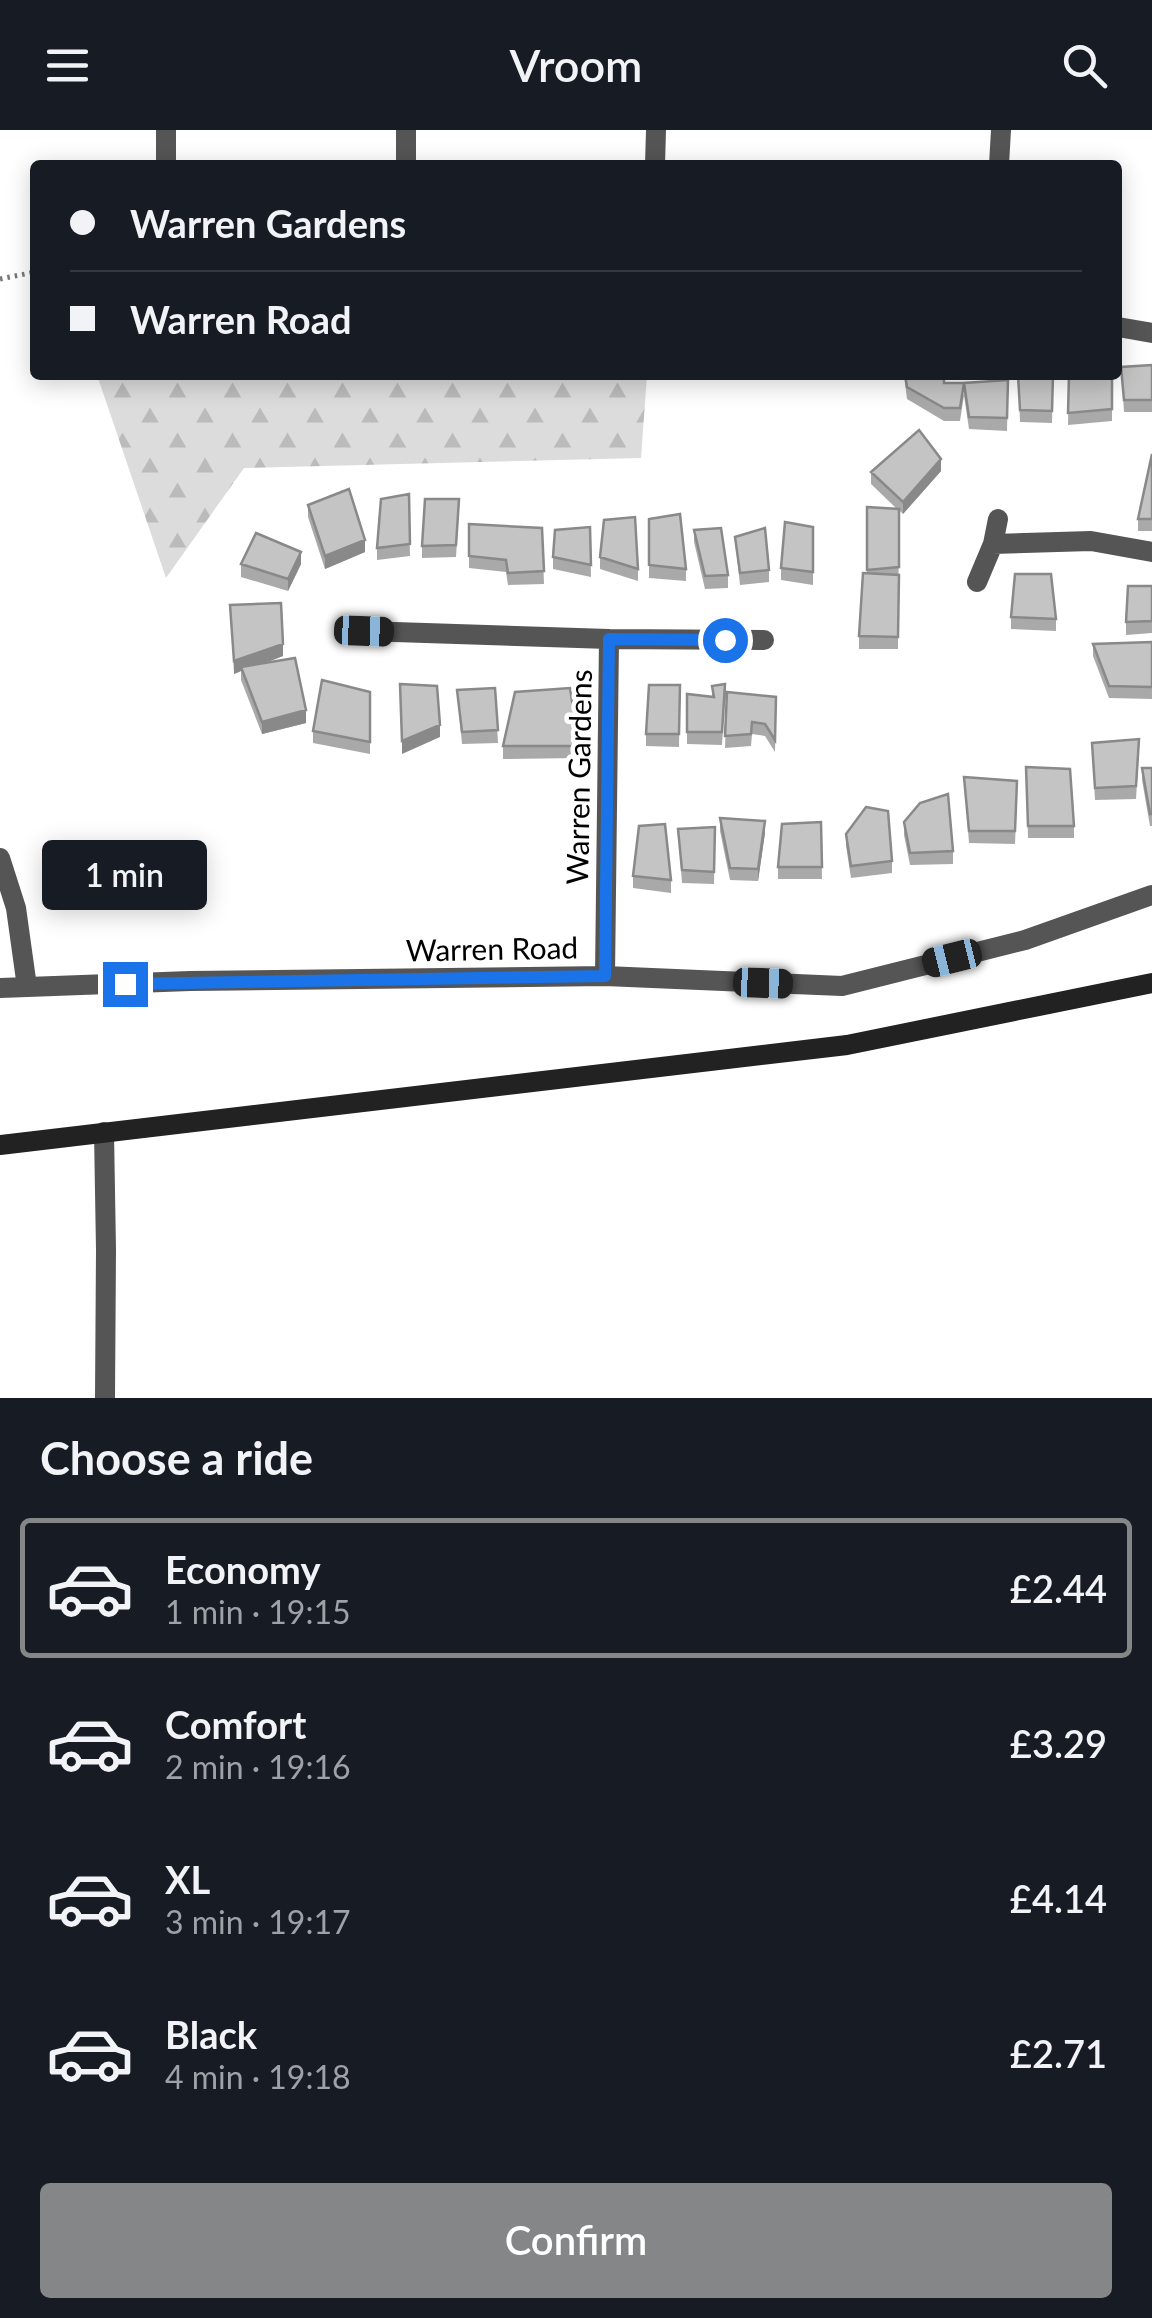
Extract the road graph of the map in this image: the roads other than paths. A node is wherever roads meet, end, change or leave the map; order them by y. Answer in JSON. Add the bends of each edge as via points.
{"nodes":[{"id":1,"x":166,"y":130,"type":"edge"},
{"id":2,"x":406,"y":130,"type":"edge"},
{"id":3,"x":656,"y":130,"type":"edge"},
{"id":4,"x":1001,"y":130,"type":"edge"},
{"id":5,"x":166,"y":160,"type":"dead end"},
{"id":6,"x":406,"y":160,"type":"edge"},
{"id":7,"x":654,"y":160,"type":"edge"},
{"id":8,"x":999,"y":160,"type":"edge"},
{"id":9,"x":1122,"y":328,"type":"edge"},
{"id":10,"x":1152,"y":333,"type":"edge"},
{"id":11,"x":998,"y":519,"type":"dead end"},
{"id":12,"x":993,"y":544,"type":"junction"},
{"id":13,"x":1152,"y":552,"type":"edge"},
{"id":14,"x":977,"y":582,"type":"dead end"},
{"id":15,"x":364,"y":631,"type":"dead end"},
{"id":16,"x":609,"y":639,"type":"junction"},
{"id":17,"x":764,"y":640,"type":"dead end"},
{"id":18,"x":0,"y":858,"type":"edge"},
{"id":19,"x":1152,"y":894,"type":"edge"},
{"id":20,"x":605,"y":976,"type":"junction"},
{"id":21,"x":1152,"y":983,"type":"edge"},
{"id":22,"x":27,"y":987,"type":"junction"},
{"id":23,"x":0,"y":988,"type":"edge"},
{"id":24,"x":104,"y":1132,"type":"junction"},
{"id":25,"x":0,"y":1145,"type":"edge"},
{"id":26,"x":105,"y":1398,"type":"edge"}],
"edges":[{"from":1,"to":5,"type":"street"},
{"from":2,"to":6,"type":"street"},
{"from":3,"to":7,"type":"street"},
{"from":4,"to":8,"type":"street"},
{"from":9,"to":10,"type":"street"},
{"from":11,"to":12,"type":"street"},
{"from":12,"to":13,"type":"street","via":[[1091,541]]},
{"from":12,"to":14,"type":"street"},
{"from":15,"to":16,"type":"street","name":"Warren Gardens"},
{"from":16,"to":17,"type":"street","name":"Warren Gardens"},
{"from":16,"to":20,"type":"street","name":"Warren Gardens"},
{"from":18,"to":22,"type":"street","via":[[16,908]]},
{"from":19,"to":20,"type":"street","name":"Warren Road","via":[[1026,940],[842,986]]},
{"from":20,"to":22,"type":"street","name":"Warren Road"},
{"from":21,"to":24,"type":"street","via":[[846,1046]]},
{"from":22,"to":23,"type":"street","name":"Warren Road"},
{"from":24,"to":25,"type":"street"},
{"from":24,"to":26,"type":"street"}]}
